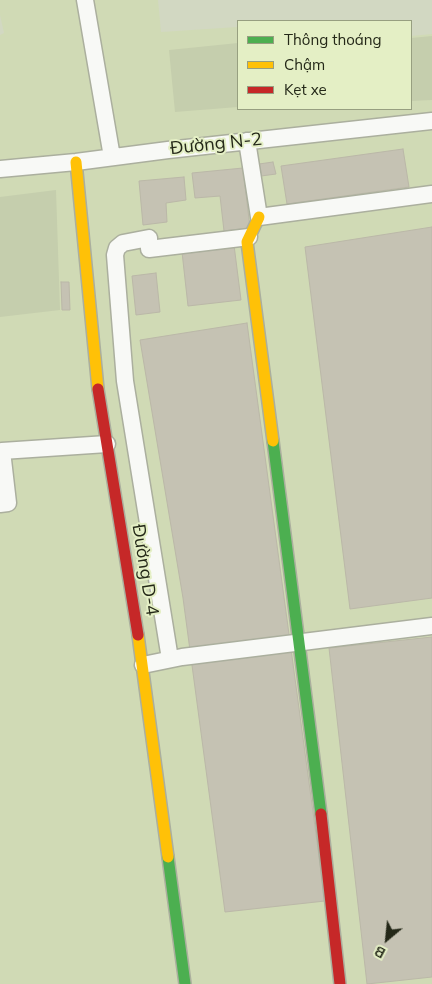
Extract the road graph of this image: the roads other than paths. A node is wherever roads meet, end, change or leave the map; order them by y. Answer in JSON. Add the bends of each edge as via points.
{"nodes":[{"id":1,"x":85,"y":0,"type":"edge"},
{"id":2,"x":432,"y":121,"type":"edge"},
{"id":3,"x":247,"y":141,"type":"junction"},
{"id":4,"x":112,"y":157,"type":"junction"},
{"id":5,"x":76,"y":162,"type":"junction"},
{"id":6,"x":0,"y":169,"type":"edge"},
{"id":7,"x":432,"y":194,"type":"edge"},
{"id":8,"x":259,"y":217,"type":"junction"},
{"id":9,"x":250,"y":236,"type":"junction"},
{"id":10,"x":107,"y":444,"type":"junction"},
{"id":11,"x":0,"y":504,"type":"edge"},
{"id":12,"x":432,"y":626,"type":"edge"},
{"id":13,"x":298,"y":642,"type":"junction"},
{"id":14,"x":170,"y":659,"type":"junction"},
{"id":15,"x":143,"y":665,"type":"junction"},
{"id":16,"x":185,"y":984,"type":"edge"},
{"id":17,"x":340,"y":984,"type":"edge"}],
"edges":[{"from":1,"to":4,"type":"street"},
{"from":2,"to":3,"type":"street","name":"Đường N-2"},
{"from":3,"to":4,"type":"street","name":"Đường N-2"},
{"from":3,"to":8,"type":"street"},
{"from":4,"to":5,"type":"street","name":"Đường N-2"},
{"from":5,"to":6,"type":"street","name":"Đường N-2"},
{"from":5,"to":10,"type":"street","name":"Đường D-4","via":[[97,384]]},
{"from":7,"to":8,"type":"street"},
{"from":8,"to":9,"type":"street"},
{"from":9,"to":13,"type":"street","via":[[247,242],[255,313]]},
{"from":9,"to":14,"type":"street","via":[[149,249],[148,238],[123,243],[115,255],[125,381]]},
{"from":10,"to":11,"type":"street","via":[[2,451],[8,504]]},
{"from":10,"to":15,"type":"street","name":"Đường D-4"},
{"from":12,"to":13,"type":"street"},
{"from":13,"to":14,"type":"street"},
{"from":13,"to":17,"type":"street"},
{"from":14,"to":15,"type":"street"},
{"from":15,"to":16,"type":"street","name":"Đường D-4"}]}
